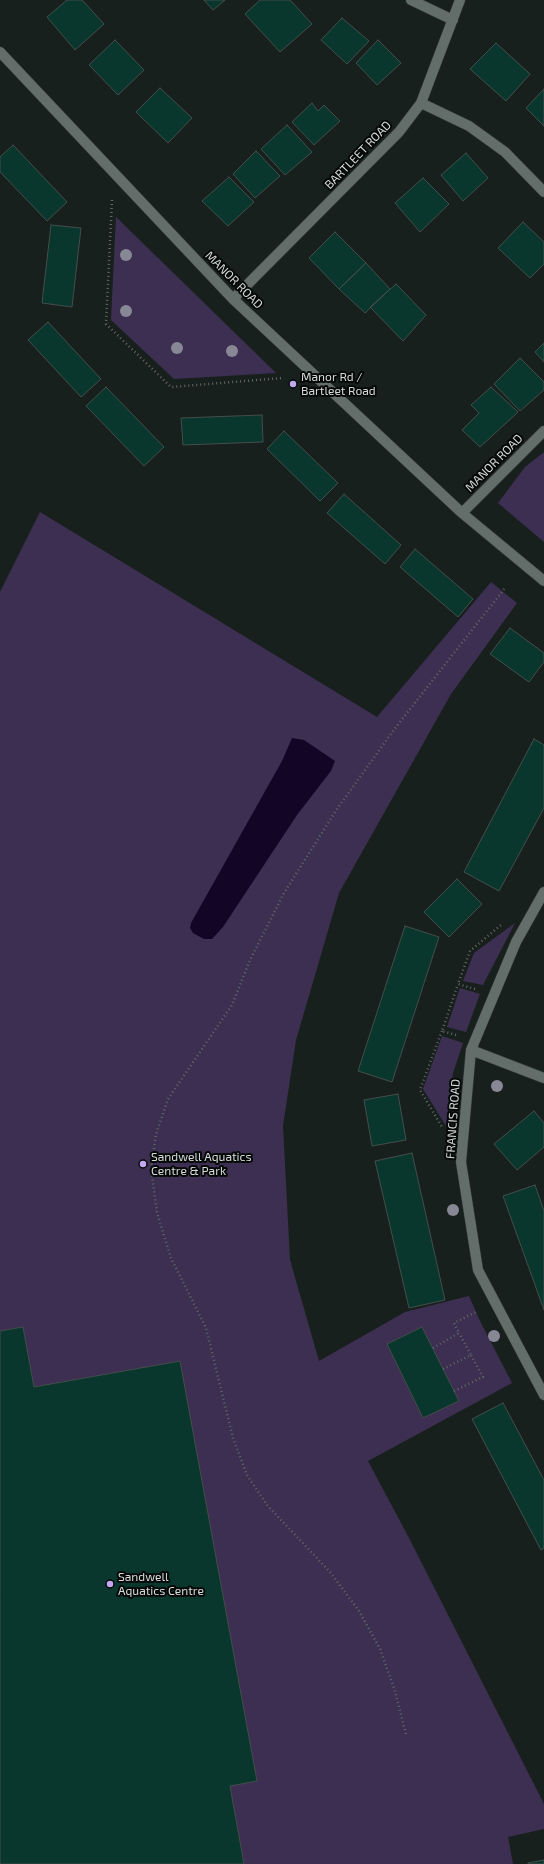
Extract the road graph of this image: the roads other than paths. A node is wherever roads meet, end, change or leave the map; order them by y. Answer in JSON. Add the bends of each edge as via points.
{"nodes":[{"id":1,"x":411,"y":0,"type":"edge"},
{"id":2,"x":460,"y":0,"type":"edge"},
{"id":3,"x":453,"y":20,"type":"junction"},
{"id":4,"x":0,"y":52,"type":"edge"},
{"id":5,"x":421,"y":103,"type":"junction"},
{"id":6,"x":544,"y":192,"type":"edge"},
{"id":7,"x":233,"y":299,"type":"junction"},
{"id":8,"x":544,"y":431,"type":"edge"},
{"id":9,"x":462,"y":513,"type":"junction"},
{"id":10,"x":544,"y":581,"type":"edge"},
{"id":11,"x":544,"y":892,"type":"edge"},
{"id":12,"x":471,"y":1050,"type":"junction"},
{"id":13,"x":544,"y":1078,"type":"edge"},
{"id":14,"x":544,"y":1395,"type":"edge"}],
"edges":[{"from":1,"to":3,"type":"street"},
{"from":2,"to":3,"type":"street","name":"BARTLEET ROAD"},
{"from":3,"to":5,"type":"street","name":"BARTLEET ROAD"},
{"from":4,"to":7,"type":"street","name":"MANOR ROAD"},
{"from":5,"to":6,"type":"street","via":[[469,126],[505,152]]},
{"from":5,"to":7,"type":"street","name":"BARTLEET ROAD","via":[[399,132]]},
{"from":7,"to":9,"type":"street","name":"MANOR ROAD"},
{"from":8,"to":9,"type":"street","name":"MANOR ROAD"},
{"from":9,"to":10,"type":"street","name":"MANOR ROAD"},
{"from":11,"to":12,"type":"street","name":"FRANCIS ROAD","via":[[516,942]]},
{"from":12,"to":13,"type":"street"},
{"from":12,"to":14,"type":"street","name":"FRANCIS ROAD","via":[[461,1162],[478,1270]]}]}
